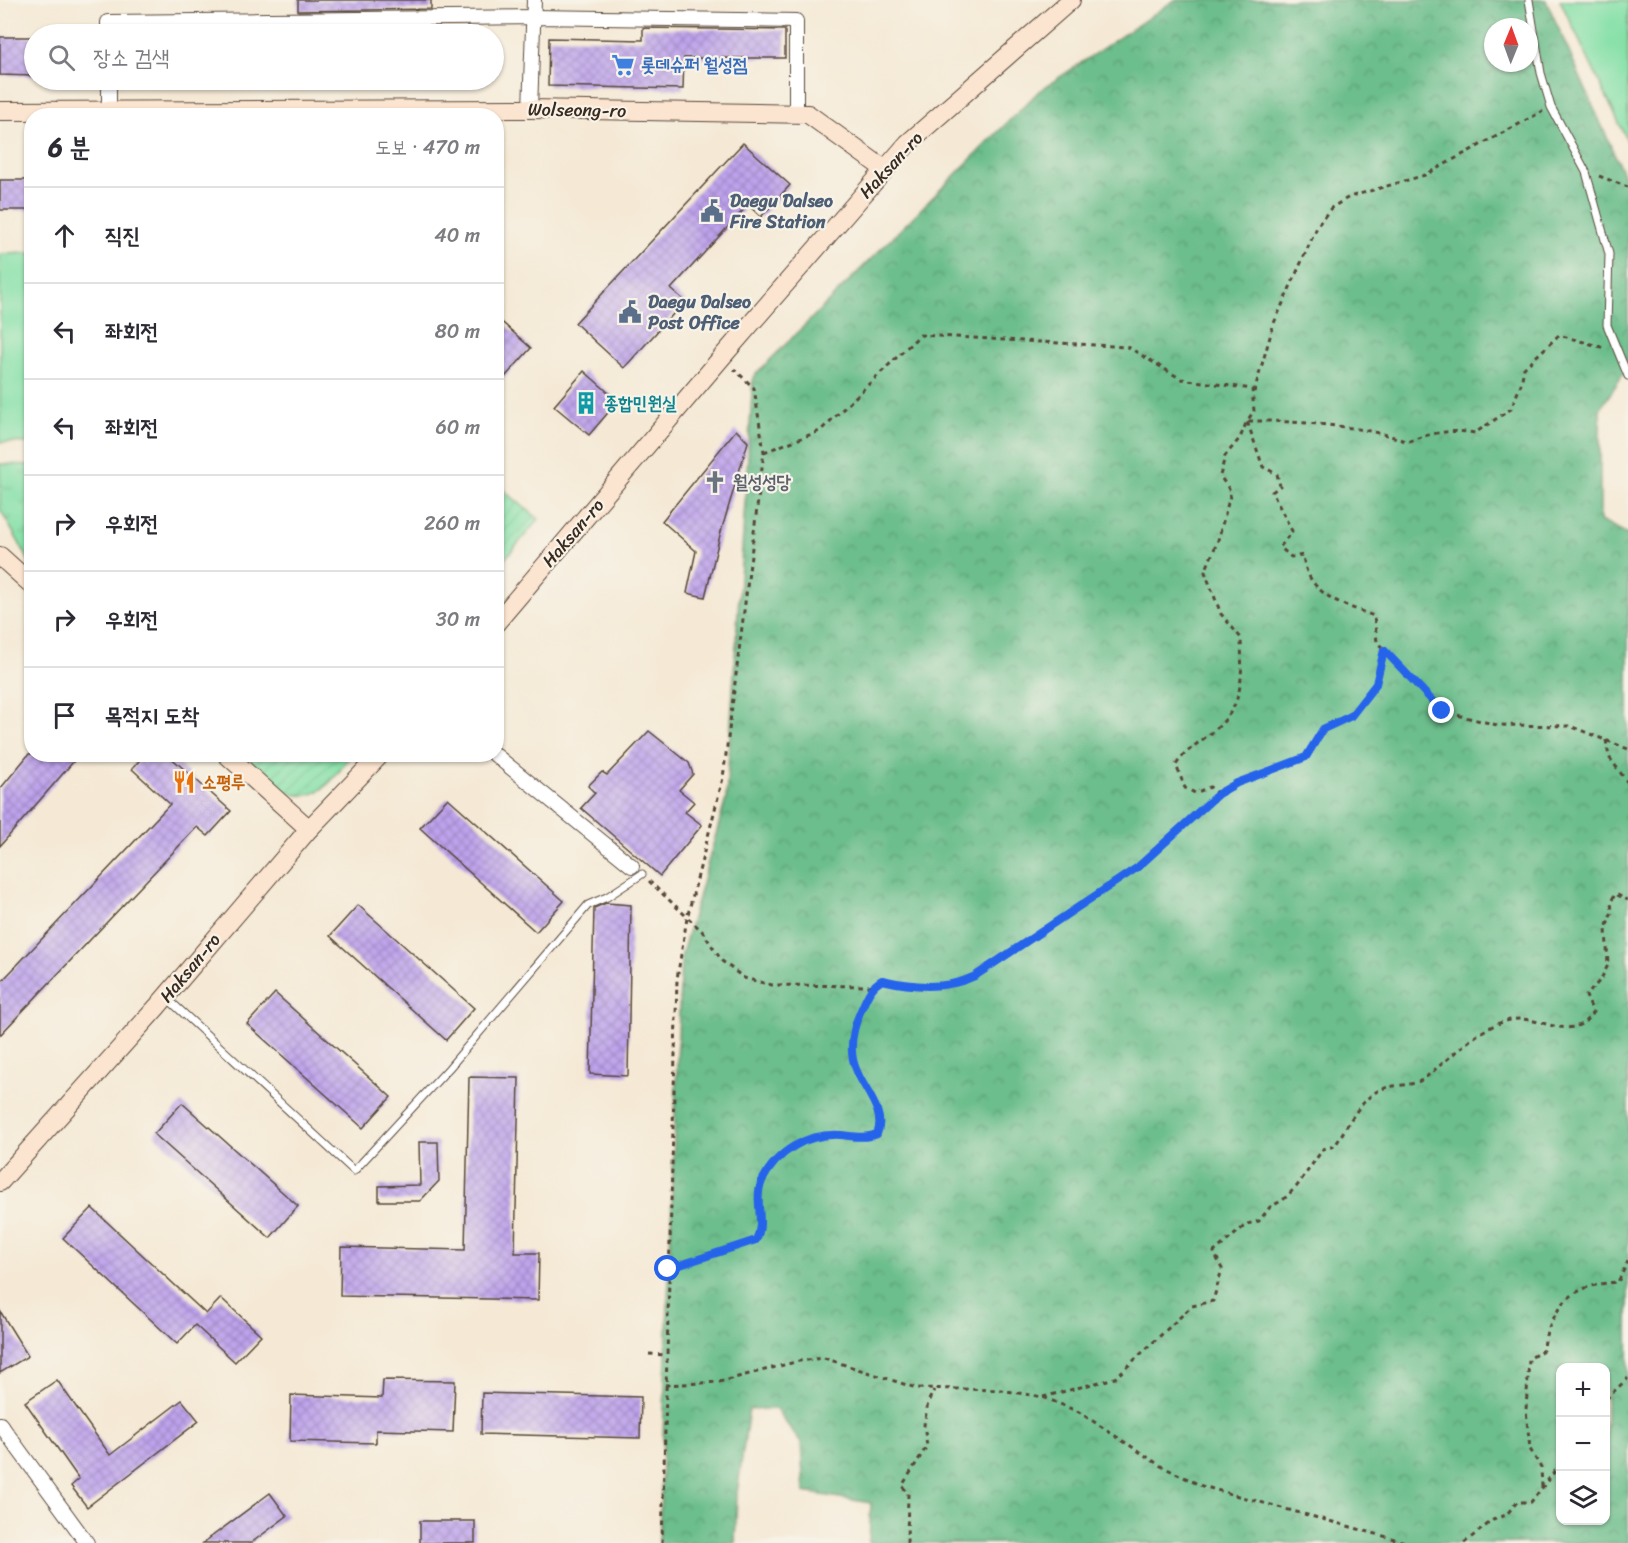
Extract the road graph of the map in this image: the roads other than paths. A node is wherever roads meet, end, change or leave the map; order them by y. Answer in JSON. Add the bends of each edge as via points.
{"nodes":[{"id":1,"x":534,"y":0,"type":"edge"},
{"id":2,"x":1071,"y":0,"type":"edge"},
{"id":3,"x":1529,"y":0,"type":"edge"},
{"id":4,"x":534,"y":17,"type":"junction"},
{"id":5,"x":108,"y":24,"type":"edge"},
{"id":6,"x":109,"y":90,"type":"edge"},
{"id":7,"x":109,"y":108,"type":"edge"},
{"id":8,"x":504,"y":109,"type":"edge"},
{"id":9,"x":530,"y":109,"type":"junction"},
{"id":10,"x":0,"y":111,"type":"edge"},
{"id":11,"x":24,"y":111,"type":"edge"},
{"id":12,"x":796,"y":113,"type":"junction"},
{"id":13,"x":884,"y":169,"type":"junction"},
{"id":14,"x":1628,"y":376,"type":"edge"},
{"id":15,"x":0,"y":556,"type":"edge"},
{"id":16,"x":24,"y":578,"type":"edge"},
{"id":17,"x":504,"y":613,"type":"edge"},
{"id":18,"x":235,"y":762,"type":"edge"},
{"id":19,"x":373,"y":762,"type":"edge"},
{"id":20,"x":504,"y":762,"type":"edge"},
{"id":21,"x":309,"y":829,"type":"junction"},
{"id":22,"x":637,"y":870,"type":"joint"},
{"id":23,"x":165,"y":996,"type":"junction"},
{"id":24,"x":0,"y":1182,"type":"edge"},
{"id":25,"x":0,"y":1424,"type":"edge"},
{"id":26,"x":87,"y":1543,"type":"edge"}],
"edges":[{"from":1,"to":4,"type":"street"},
{"from":2,"to":13,"type":"main road","name":"Haksan-ro","via":[[908,143]]},
{"from":3,"to":14,"type":"lane","via":[[1551,107],[1586,172],[1608,254],[1607,325]]},
{"from":4,"to":5,"type":"street"},
{"from":4,"to":9,"type":"street"},
{"from":4,"to":12,"type":"street","via":[[796,21]]},
{"from":6,"to":7,"type":"street"},
{"from":8,"to":9,"type":"main road","name":"Wolseong-ro"},
{"from":9,"to":12,"type":"main road","name":"Wolseong-ro"},
{"from":10,"to":11,"type":"main road","name":"Wolseong-ro"},
{"from":12,"to":13,"type":"main road","name":"Wolseong-ro","via":[[807,114]]},
{"from":13,"to":17,"type":"main road","name":"Haksan-ro"},
{"from":15,"to":16,"type":"main road"},
{"from":18,"to":21,"type":"main road"},
{"from":19,"to":21,"type":"main road","name":"Haksan-ro"},
{"from":20,"to":22,"type":"street"},
{"from":21,"to":23,"type":"main road","name":"Haksan-ro"},
{"from":22,"to":23,"type":"lane","via":[[607,897],[588,905],[456,1060],[354,1171]]},
{"from":23,"to":24,"type":"main road","name":"Haksan-ro"},
{"from":25,"to":26,"type":"street"}]}
